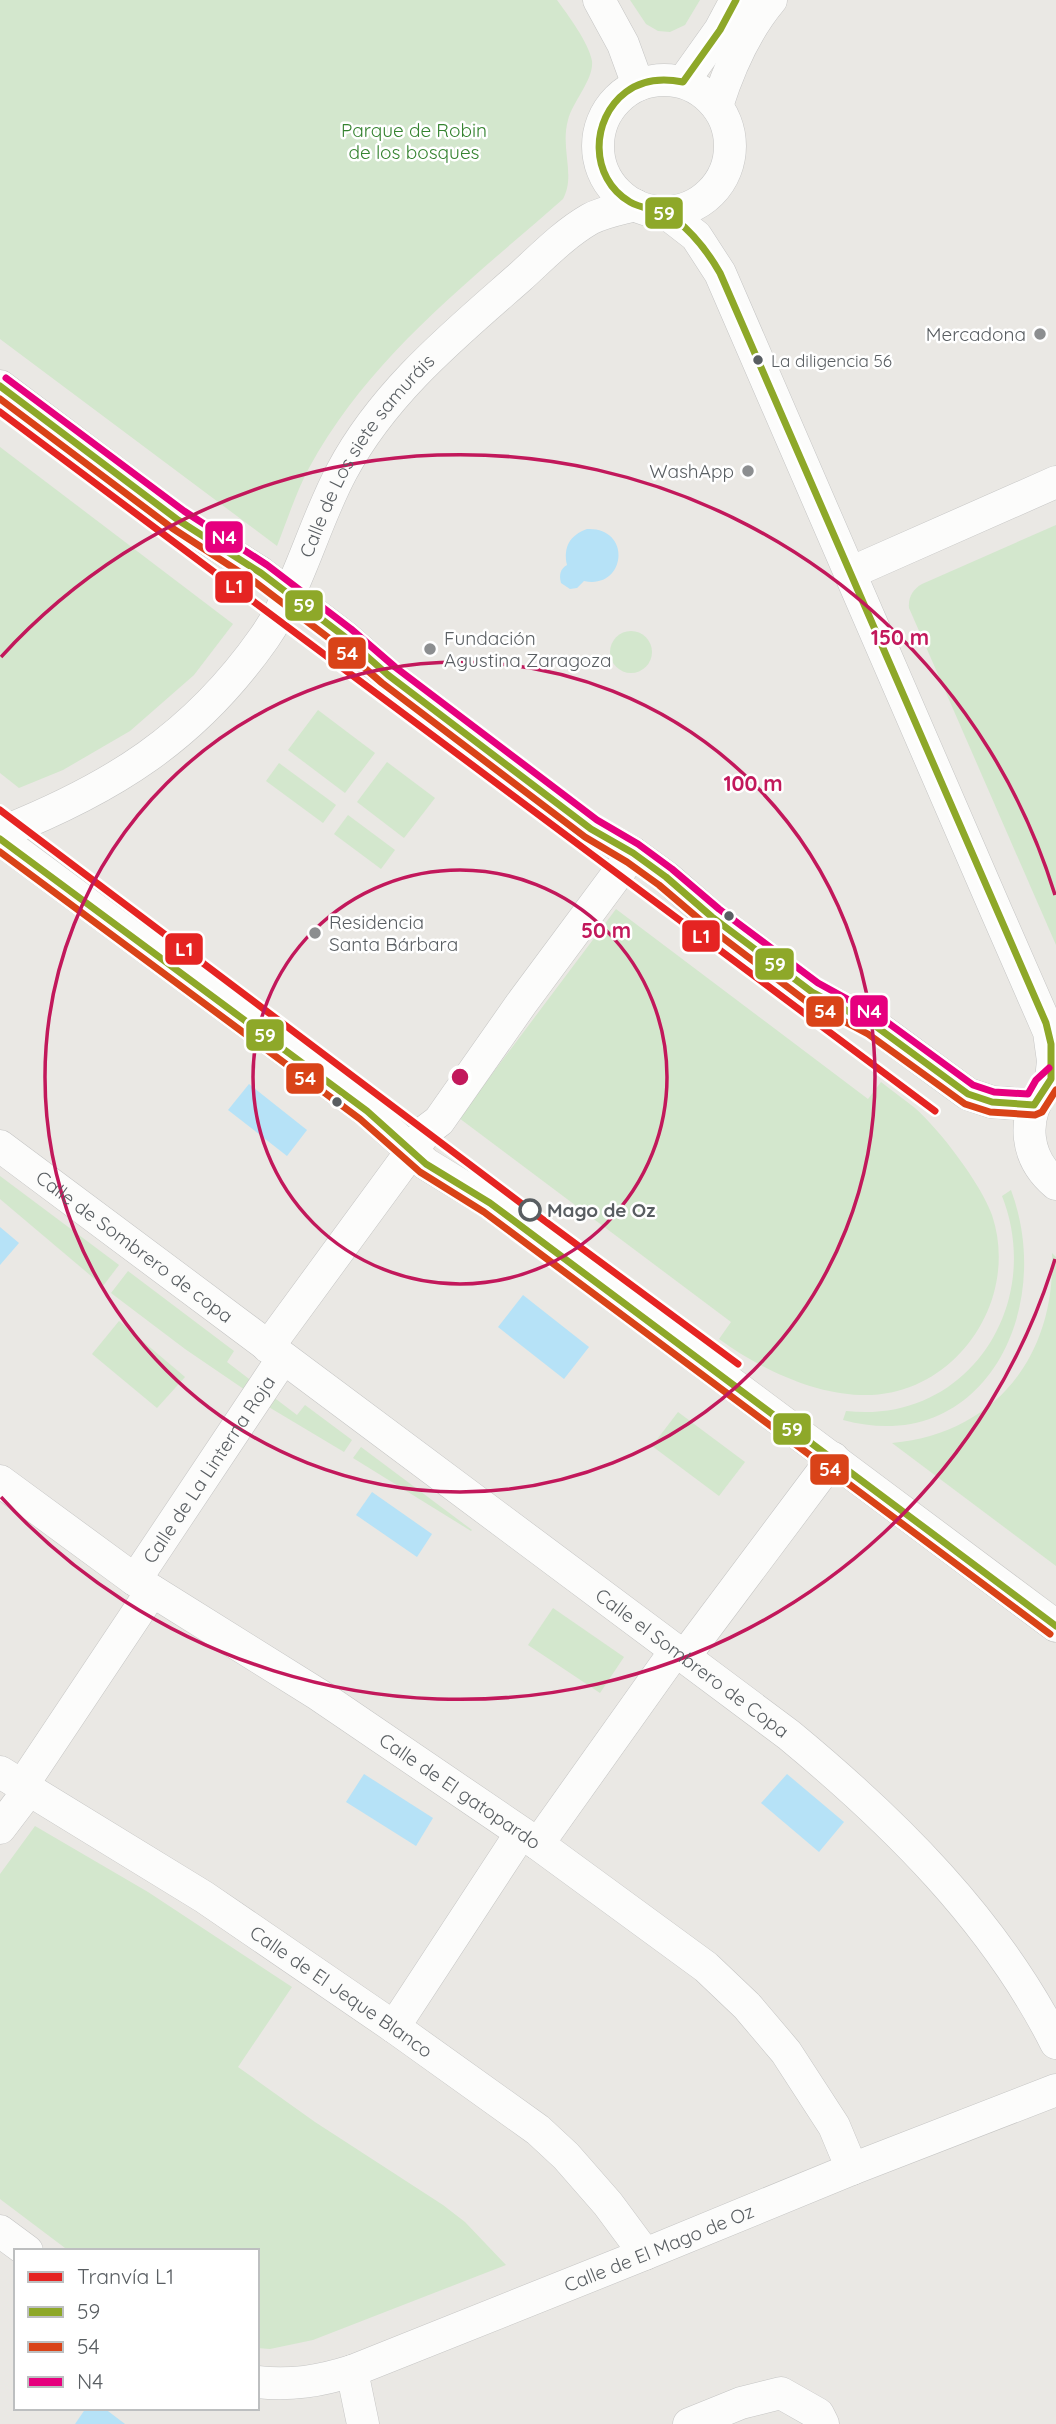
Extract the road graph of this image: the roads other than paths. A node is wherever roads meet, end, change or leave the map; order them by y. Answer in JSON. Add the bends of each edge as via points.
{"nodes":[{"id":1,"x":599,"y":0,"type":"edge"},
{"id":2,"x":736,"y":0,"type":"edge"},
{"id":3,"x":771,"y":0,"type":"edge"},
{"id":4,"x":683,"y":82,"type":"junction"},
{"id":5,"x":638,"y":85,"type":"junction"},
{"id":6,"x":718,"y":106,"type":"junction"},
{"id":7,"x":635,"y":205,"type":"junction"},
{"id":8,"x":665,"y":212,"type":"junction"},
{"id":9,"x":0,"y":386,"type":"edge"},
{"id":10,"x":1056,"y":482,"type":"edge"},
{"id":11,"x":850,"y":573,"type":"junction"},
{"id":12,"x":289,"y":595,"type":"junction"},
{"id":13,"x":0,"y":833,"type":"edge"},
{"id":14,"x":0,"y":839,"type":"edge"},
{"id":15,"x":633,"y":853,"type":"junction"},
{"id":16,"x":1047,"y":1087,"type":"edge"},
{"id":17,"x":0,"y":1146,"type":"edge"},
{"id":18,"x":411,"y":1151,"type":"junction"},
{"id":19,"x":1056,"y":1184,"type":"edge"},
{"id":20,"x":276,"y":1353,"type":"junction"},
{"id":21,"x":833,"y":1458,"type":"junction"},
{"id":22,"x":0,"y":1481,"type":"edge"},
{"id":23,"x":143,"y":1586,"type":"junction"},
{"id":24,"x":1056,"y":1626,"type":"edge"},
{"id":25,"x":680,"y":1654,"type":"junction"},
{"id":26,"x":17,"y":1783,"type":"edge"},
{"id":27,"x":0,"y":1828,"type":"edge"},
{"id":28,"x":529,"y":1839,"type":"junction"},
{"id":29,"x":394,"y":2027,"type":"junction"},
{"id":30,"x":1056,"y":2043,"type":"edge"},
{"id":31,"x":1056,"y":2090,"type":"edge"},
{"id":32,"x":852,"y":2169,"type":"junction"},
{"id":33,"x":0,"y":2231,"type":"edge"},
{"id":34,"x":24,"y":2249,"type":"edge"},
{"id":35,"x":645,"y":2254,"type":"junction"},
{"id":36,"x":352,"y":2371,"type":"junction"},
{"id":37,"x":259,"y":2382,"type":"edge"},
{"id":38,"x":363,"y":2424,"type":"edge"},
{"id":39,"x":689,"y":2424,"type":"edge"},
{"id":40,"x":823,"y":2424,"type":"edge"}],
"edges":[{"from":1,"to":5,"type":"street"},
{"from":2,"to":4,"type":"street"},
{"from":3,"to":6,"type":"street","via":[[740,48]]},
{"from":4,"to":5,"type":"street","via":[[665,79]]},
{"from":4,"to":6,"type":"street"},
{"from":5,"to":7,"type":"street","via":[[609,108],[598,143],[607,180]]},
{"from":6,"to":8,"type":"street","via":[[729,132],[724,175],[694,205]]},
{"from":7,"to":8,"type":"street"},
{"from":7,"to":12,"type":"street","name":"Calle de Los siete samuráis","via":[[602,214],[573,231],[400,390],[363,435],[343,469]]},
{"from":8,"to":11,"type":"street","via":[[696,236],[720,273]]},
{"from":9,"to":12,"type":"street","via":[[178,520]]},
{"from":10,"to":11,"type":"street"},
{"from":11,"to":16,"type":"street","via":[[1041,1011],[1051,1044]]},
{"from":12,"to":13,"type":"street","name":"Calle de Los siete samuráis","via":[[237,673],[199,716],[165,745],[102,786]]},
{"from":12,"to":15,"type":"street","via":[[592,829]]},
{"from":14,"to":18,"type":"street","via":[[351,1099]]},
{"from":15,"to":16,"type":"street","via":[[812,992],[874,1025],[968,1094],[992,1102]]},
{"from":15,"to":18,"type":"street","name":"Calle de La Linterna Roja","via":[[439,1121]]},
{"from":16,"to":19,"type":"street","via":[[1030,1117],[1030,1142],[1038,1165]]},
{"from":17,"to":20,"type":"street","name":"Calle de Sombrero de copa"},
{"from":18,"to":20,"type":"street","name":"Calle de La Linterna Roja"},
{"from":18,"to":21,"type":"street","via":[[490,1203]]},
{"from":20,"to":23,"type":"street","name":"Calle de La Linterna Roja"},
{"from":20,"to":25,"type":"street","name":"Calle el Sombrero de Copa"},
{"from":21,"to":24,"type":"street"},
{"from":21,"to":25,"type":"street"},
{"from":22,"to":23,"type":"street","name":"Calle de El gatopardo"},
{"from":23,"to":26,"type":"street","name":"Calle de La Linterna Roja"},
{"from":23,"to":28,"type":"street","name":"Calle de El gatopardo","via":[[319,1695]]},
{"from":25,"to":28,"type":"street"},
{"from":25,"to":30,"type":"street","name":"Calle el Sombrero de Copa","via":[[789,1735],[909,1842],[980,1926]]},
{"from":26,"to":27,"type":"street","name":"Calle de La Linterna Roja"},
{"from":26,"to":29,"type":"street","name":"Calle de El Jeque Blanco","via":[[204,1898]]},
{"from":28,"to":29,"type":"street"},
{"from":28,"to":32,"type":"street","name":"Calle de El gatopardo","via":[[706,1968],[747,2006],[813,2090]]},
{"from":29,"to":35,"type":"street","name":"Calle de El Jeque Blanco","via":[[538,2130],[608,2204]]},
{"from":31,"to":32,"type":"street","name":"Calle de El Mago de Oz"},
{"from":32,"to":35,"type":"street","name":"Calle de El Mago de Oz"},
{"from":33,"to":34,"type":"street"},
{"from":35,"to":36,"type":"street","name":"Calle de El Mago de Oz"},
{"from":36,"to":37,"type":"street","name":"Calle de El Mago de Oz","via":[[282,2385]]},
{"from":36,"to":38,"type":"street"},
{"from":39,"to":40,"type":"street","via":[[781,2393],[818,2414]]}]}
